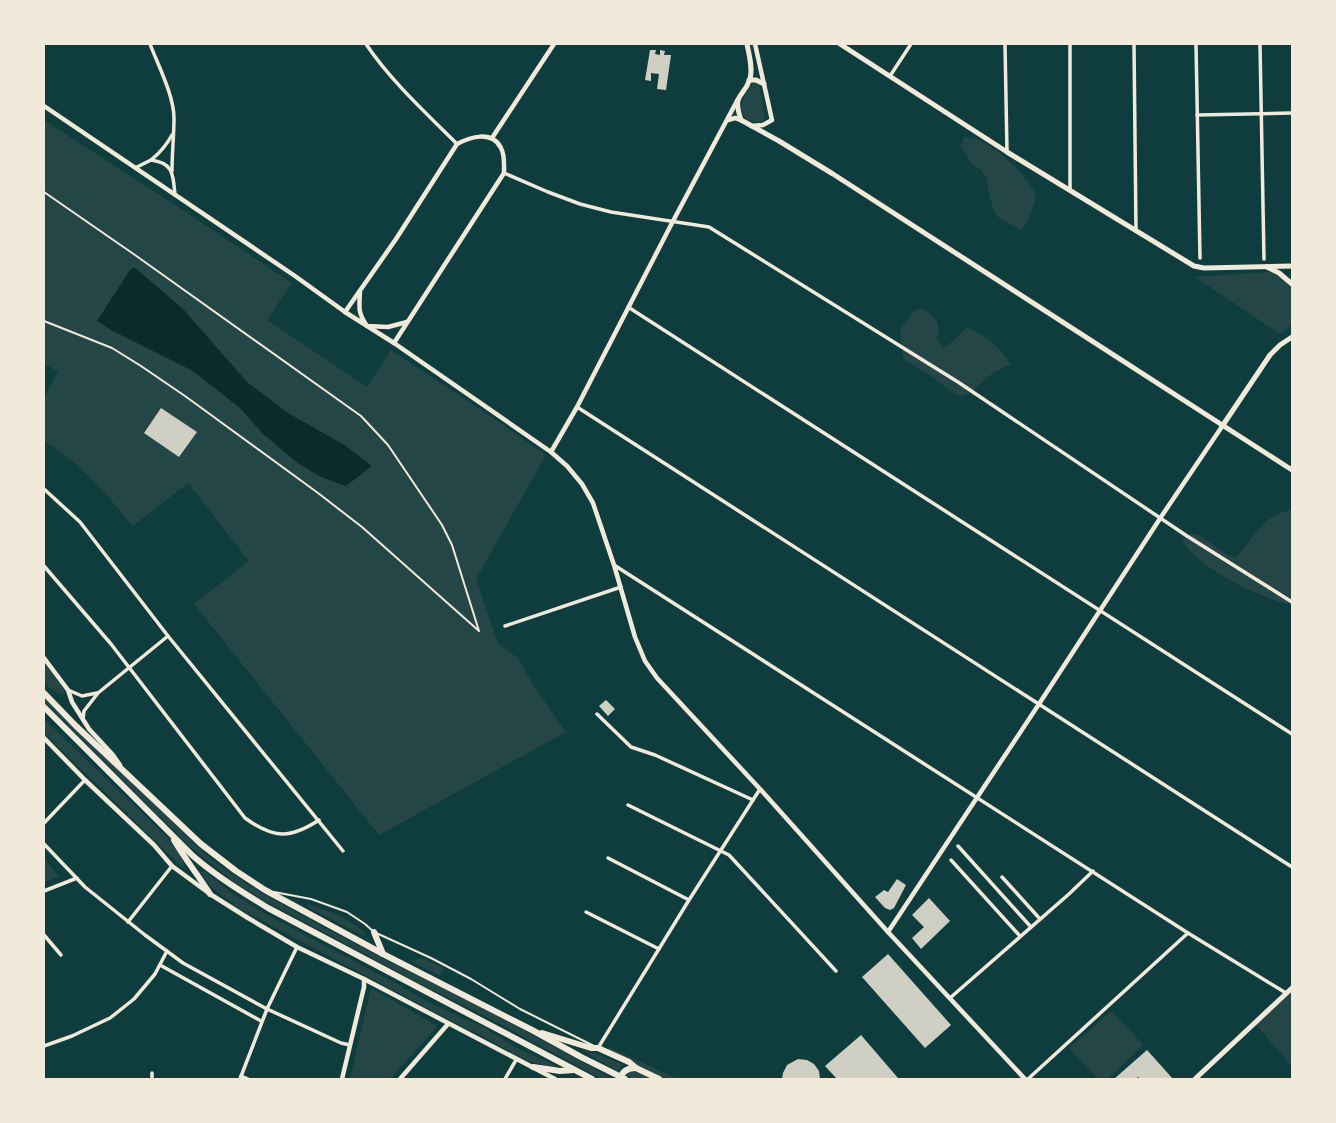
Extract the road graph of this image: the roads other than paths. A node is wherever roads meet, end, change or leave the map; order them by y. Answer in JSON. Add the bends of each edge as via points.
{"nodes":[{"id":1,"x":150,"y":44,"type":"edge"},
{"id":2,"x":366,"y":44,"type":"edge"},
{"id":3,"x":554,"y":44,"type":"edge"},
{"id":4,"x":747,"y":44,"type":"edge"},
{"id":5,"x":755,"y":44,"type":"edge"},
{"id":6,"x":840,"y":44,"type":"edge"},
{"id":7,"x":911,"y":44,"type":"edge"},
{"id":8,"x":1005,"y":44,"type":"edge"},
{"id":9,"x":1070,"y":44,"type":"edge"},
{"id":10,"x":1134,"y":44,"type":"edge"},
{"id":11,"x":1196,"y":44,"type":"edge"},
{"id":12,"x":1260,"y":44,"type":"edge"},
{"id":13,"x":890,"y":76,"type":"junction"},
{"id":14,"x":749,"y":80,"type":"junction"},
{"id":15,"x":764,"y":84,"type":"junction"},
{"id":16,"x":738,"y":100,"type":"junction"},
{"id":17,"x":44,"y":106,"type":"edge"},
{"id":18,"x":1292,"y":113,"type":"edge"},
{"id":19,"x":1261,"y":114,"type":"junction"},
{"id":20,"x":1198,"y":115,"type":"junction"},
{"id":21,"x":741,"y":120,"type":"junction"},
{"id":22,"x":727,"y":121,"type":"junction"},
{"id":23,"x":752,"y":126,"type":"junction"},
{"id":24,"x":173,"y":132,"type":"junction"},
{"id":25,"x":492,"y":138,"type":"junction"},
{"id":26,"x":457,"y":144,"type":"junction"},
{"id":27,"x":1007,"y":152,"type":"junction"},
{"id":28,"x":151,"y":160,"type":"junction"},
{"id":29,"x":135,"y":168,"type":"junction"},
{"id":30,"x":172,"y":171,"type":"junction"},
{"id":31,"x":504,"y":173,"type":"junction"},
{"id":32,"x":1070,"y":191,"type":"junction"},
{"id":33,"x":44,"y":192,"type":"edge"},
{"id":34,"x":175,"y":195,"type":"junction"},
{"id":35,"x":672,"y":223,"type":"junction"},
{"id":36,"x":1136,"y":231,"type":"junction"},
{"id":37,"x":1200,"y":258,"type":"dead end"},
{"id":38,"x":1264,"y":259,"type":"dead end"},
{"id":39,"x":1292,"y":266,"type":"edge"},
{"id":40,"x":1266,"y":267,"type":"junction"},
{"id":41,"x":1292,"y":284,"type":"edge"},
{"id":42,"x":360,"y":291,"type":"junction"},
{"id":43,"x":628,"y":307,"type":"junction"},
{"id":44,"x":345,"y":312,"type":"junction"},
{"id":45,"x":44,"y":321,"type":"edge"},
{"id":46,"x":406,"y":322,"type":"junction"},
{"id":47,"x":367,"y":326,"type":"junction"},
{"id":48,"x":1292,"y":337,"type":"edge"},
{"id":49,"x":394,"y":343,"type":"junction"},
{"id":50,"x":577,"y":407,"type":"junction"},
{"id":51,"x":1223,"y":425,"type":"junction"},
{"id":52,"x":551,"y":452,"type":"junction"},
{"id":53,"x":1292,"y":470,"type":"edge"},
{"id":54,"x":44,"y":489,"type":"edge"},
{"id":55,"x":1161,"y":517,"type":"junction"},
{"id":56,"x":614,"y":565,"type":"junction"},
{"id":57,"x":44,"y":566,"type":"edge"},
{"id":58,"x":621,"y":587,"type":"junction"},
{"id":59,"x":1292,"y":602,"type":"edge"},
{"id":60,"x":1100,"y":610,"type":"junction"},
{"id":61,"x":504,"y":626,"type":"dead end"},
{"id":62,"x":168,"y":636,"type":"junction"},
{"id":63,"x":44,"y":658,"type":"edge"},
{"id":64,"x":128,"y":667,"type":"junction"},
{"id":65,"x":68,"y":690,"type":"junction"},
{"id":66,"x":44,"y":693,"type":"edge"},
{"id":67,"x":98,"y":693,"type":"junction"},
{"id":68,"x":1039,"y":704,"type":"junction"},
{"id":69,"x":44,"y":707,"type":"edge"},
{"id":70,"x":597,"y":714,"type":"dead end"},
{"id":71,"x":83,"y":719,"type":"junction"},
{"id":72,"x":1292,"y":734,"type":"edge"},
{"id":73,"x":44,"y":738,"type":"edge"},
{"id":74,"x":124,"y":771,"type":"junction"},
{"id":75,"x":85,"y":780,"type":"junction"},
{"id":76,"x":760,"y":789,"type":"junction"},
{"id":77,"x":977,"y":797,"type":"junction"},
{"id":78,"x":753,"y":800,"type":"junction"},
{"id":79,"x":628,"y":805,"type":"dead end"},
{"id":80,"x":319,"y":820,"type":"junction"},
{"id":81,"x":44,"y":823,"type":"edge"},
{"id":82,"x":171,"y":833,"type":"junction"},
{"id":83,"x":44,"y":844,"type":"edge"},
{"id":84,"x":958,"y":846,"type":"dead end"},
{"id":85,"x":721,"y":850,"type":"junction"},
{"id":86,"x":343,"y":851,"type":"dead end"},
{"id":87,"x":608,"y":858,"type":"dead end"},
{"id":88,"x":951,"y":860,"type":"dead end"},
{"id":89,"x":172,"y":866,"type":"junction"},
{"id":90,"x":1292,"y":867,"type":"edge"},
{"id":91,"x":1093,"y":871,"type":"junction"},
{"id":92,"x":1002,"y":877,"type":"dead end"},
{"id":93,"x":77,"y":878,"type":"junction"},
{"id":94,"x":44,"y":890,"type":"edge"},
{"id":95,"x":266,"y":890,"type":"junction"},
{"id":96,"x":210,"y":894,"type":"junction"},
{"id":97,"x":689,"y":900,"type":"junction"},
{"id":98,"x":586,"y":912,"type":"dead end"},
{"id":99,"x":1040,"y":919,"type":"junction"},
{"id":100,"x":128,"y":922,"type":"junction"},
{"id":101,"x":1031,"y":927,"type":"junction"},
{"id":102,"x":374,"y":932,"type":"junction"},
{"id":103,"x":888,"y":932,"type":"junction"},
{"id":104,"x":1188,"y":933,"type":"junction"},
{"id":105,"x":44,"y":935,"type":"edge"},
{"id":106,"x":1020,"y":936,"type":"junction"},
{"id":107,"x":297,"y":947,"type":"junction"},
{"id":108,"x":659,"y":949,"type":"junction"},
{"id":109,"x":167,"y":951,"type":"junction"},
{"id":110,"x":383,"y":954,"type":"junction"},
{"id":111,"x":61,"y":955,"type":"dead end"},
{"id":112,"x":160,"y":965,"type":"junction"},
{"id":113,"x":836,"y":971,"type":"dead end"},
{"id":114,"x":364,"y":980,"type":"junction"},
{"id":115,"x":1292,"y":988,"type":"edge"},
{"id":116,"x":1286,"y":993,"type":"junction"},
{"id":117,"x":950,"y":998,"type":"junction"},
{"id":118,"x":267,"y":1009,"type":"junction"},
{"id":119,"x":261,"y":1022,"type":"junction"},
{"id":120,"x":448,"y":1024,"type":"junction"},
{"id":121,"x":532,"y":1030,"type":"junction"},
{"id":122,"x":350,"y":1045,"type":"junction"},
{"id":123,"x":44,"y":1046,"type":"edge"},
{"id":124,"x":598,"y":1048,"type":"junction"},
{"id":125,"x":516,"y":1060,"type":"junction"},
{"id":126,"x":533,"y":1067,"type":"junction"},
{"id":127,"x":636,"y":1068,"type":"junction"},
{"id":128,"x":576,"y":1070,"type":"junction"},
{"id":129,"x":152,"y":1073,"type":"dead end"},
{"id":130,"x":404,"y":1075,"type":"junction"},
{"id":131,"x":241,"y":1077,"type":"edge"},
{"id":132,"x":622,"y":1078,"type":"edge"},
{"id":133,"x":152,"y":1079,"type":"edge"},
{"id":134,"x":248,"y":1079,"type":"edge"},
{"id":135,"x":342,"y":1079,"type":"edge"},
{"id":136,"x":400,"y":1079,"type":"edge"},
{"id":137,"x":408,"y":1079,"type":"edge"},
{"id":138,"x":505,"y":1079,"type":"edge"},
{"id":139,"x":555,"y":1079,"type":"edge"},
{"id":140,"x":592,"y":1079,"type":"edge"},
{"id":141,"x":658,"y":1079,"type":"edge"},
{"id":142,"x":1026,"y":1079,"type":"edge"},
{"id":143,"x":1194,"y":1079,"type":"edge"}],
"edges":[{"from":1,"to":24,"type":"street","via":[[172,101]]},
{"from":2,"to":26,"type":"street","via":[[402,89]]},
{"from":3,"to":25,"type":"street"},
{"from":4,"to":14,"type":"main road","via":[[751,70]]},
{"from":5,"to":15,"type":"street"},
{"from":6,"to":13,"type":"main road"},
{"from":7,"to":13,"type":"street"},
{"from":8,"to":27,"type":"street"},
{"from":9,"to":32,"type":"street"},
{"from":10,"to":36,"type":"street"},
{"from":11,"to":20,"type":"street"},
{"from":12,"to":19,"type":"street"},
{"from":13,"to":27,"type":"main road"},
{"from":14,"to":15,"type":"main road"},
{"from":14,"to":16,"type":"main road"},
{"from":15,"to":23,"type":"street","via":[[772,120],[763,125]]},
{"from":16,"to":21,"type":"main road"},
{"from":16,"to":22,"type":"street"},
{"from":17,"to":29,"type":"street"},
{"from":18,"to":19,"type":"street"},
{"from":19,"to":20,"type":"street"},
{"from":19,"to":38,"type":"street"},
{"from":20,"to":37,"type":"street"},
{"from":21,"to":22,"type":"street","via":[[732,118]]},
{"from":21,"to":23,"type":"main road"},
{"from":22,"to":35,"type":"street"},
{"from":23,"to":51,"type":"main road","via":[[833,174]]},
{"from":24,"to":28,"type":"street","via":[[166,146]]},
{"from":24,"to":30,"type":"street"},
{"from":25,"to":26,"type":"street","via":[[468,138]]},
{"from":25,"to":31,"type":"street","via":[[501,148]]},
{"from":26,"to":42,"type":"street"},
{"from":27,"to":32,"type":"main road"},
{"from":28,"to":29,"type":"street"},
{"from":28,"to":30,"type":"street","via":[[165,163]]},
{"from":29,"to":34,"type":"street"},
{"from":30,"to":34,"type":"street"},
{"from":31,"to":35,"type":"street","via":[[580,204]]},
{"from":31,"to":46,"type":"street"},
{"from":32,"to":36,"type":"main road"},
{"from":33,"to":45,"type":"lane","via":[[361,416],[388,445],[442,525],[452,545],[479,631],[362,527],[185,396],[112,348]]},
{"from":34,"to":44,"type":"street"},
{"from":35,"to":43,"type":"street"},
{"from":35,"to":55,"type":"street","via":[[709,228],[958,382]]},
{"from":36,"to":40,"type":"main road","via":[[1194,266]]},
{"from":39,"to":40,"type":"main road"},
{"from":40,"to":41,"type":"main road","via":[[1279,273]]},
{"from":42,"to":44,"type":"street"},
{"from":42,"to":47,"type":"street","via":[[359,311]]},
{"from":43,"to":50,"type":"street"},
{"from":43,"to":60,"type":"street"},
{"from":44,"to":47,"type":"street"},
{"from":46,"to":47,"type":"street","via":[[388,327]]},
{"from":46,"to":49,"type":"street"},
{"from":47,"to":49,"type":"street"},
{"from":48,"to":51,"type":"main road","via":[[1270,355]]},
{"from":49,"to":52,"type":"street"},
{"from":50,"to":52,"type":"street"},
{"from":50,"to":68,"type":"street"},
{"from":51,"to":53,"type":"main road"},
{"from":51,"to":55,"type":"street"},
{"from":52,"to":56,"type":"street","via":[[582,484],[593,503]]},
{"from":54,"to":62,"type":"street","via":[[80,522]]},
{"from":55,"to":59,"type":"street"},
{"from":55,"to":60,"type":"street"},
{"from":56,"to":58,"type":"street"},
{"from":56,"to":77,"type":"street"},
{"from":57,"to":64,"type":"street"},
{"from":58,"to":61,"type":"street"},
{"from":58,"to":76,"type":"street","via":[[645,662]]},
{"from":60,"to":68,"type":"street"},
{"from":60,"to":72,"type":"street"},
{"from":62,"to":64,"type":"street"},
{"from":62,"to":80,"type":"street"},
{"from":63,"to":65,"type":"street"},
{"from":64,"to":67,"type":"street"},
{"from":64,"to":80,"type":"street","via":[[246,818],[267,831],[288,835]]},
{"from":65,"to":67,"type":"street","via":[[82,696]]},
{"from":65,"to":71,"type":"street"},
{"from":66,"to":74,"type":"highway"},
{"from":67,"to":71,"type":"street","via":[[84,711]]},
{"from":68,"to":77,"type":"street"},
{"from":68,"to":90,"type":"street"},
{"from":69,"to":82,"type":"highway"},
{"from":70,"to":78,"type":"street","via":[[634,748]]},
{"from":71,"to":74,"type":"street"},
{"from":73,"to":75,"type":"street"},
{"from":74,"to":95,"type":"highway","via":[[201,844]]},
{"from":75,"to":81,"type":"street"},
{"from":75,"to":89,"type":"street","via":[[154,845]]},
{"from":76,"to":78,"type":"street"},
{"from":76,"to":103,"type":"street"},
{"from":77,"to":91,"type":"street"},
{"from":77,"to":103,"type":"street"},
{"from":78,"to":85,"type":"street"},
{"from":79,"to":85,"type":"street"},
{"from":80,"to":86,"type":"street"},
{"from":82,"to":96,"type":"highway"},
{"from":82,"to":128,"type":"highway","via":[[209,870],[255,900]]},
{"from":83,"to":93,"type":"street"},
{"from":84,"to":101,"type":"street"},
{"from":85,"to":97,"type":"street"},
{"from":85,"to":113,"type":"street","via":[[729,855]]},
{"from":87,"to":97,"type":"street"},
{"from":88,"to":106,"type":"street"},
{"from":89,"to":96,"type":"street"},
{"from":89,"to":100,"type":"street"},
{"from":91,"to":99,"type":"street"},
{"from":91,"to":104,"type":"street"},
{"from":92,"to":99,"type":"street"},
{"from":93,"to":94,"type":"street"},
{"from":93,"to":100,"type":"street"},
{"from":95,"to":102,"type":"lane","via":[[311,899],[338,908],[354,916]]},
{"from":95,"to":110,"type":"highway"},
{"from":96,"to":107,"type":"street"},
{"from":97,"to":108,"type":"street"},
{"from":98,"to":108,"type":"street"},
{"from":99,"to":101,"type":"street"},
{"from":100,"to":109,"type":"street"},
{"from":101,"to":106,"type":"street"},
{"from":102,"to":110,"type":"highway"},
{"from":102,"to":124,"type":"lane","via":[[444,965],[520,1009]]},
{"from":103,"to":117,"type":"street"},
{"from":104,"to":116,"type":"street"},
{"from":104,"to":142,"type":"street"},
{"from":105,"to":111,"type":"street"},
{"from":106,"to":117,"type":"street"},
{"from":107,"to":114,"type":"street"},
{"from":107,"to":118,"type":"street"},
{"from":108,"to":124,"type":"street"},
{"from":109,"to":112,"type":"street"},
{"from":109,"to":118,"type":"street"},
{"from":110,"to":121,"type":"highway"},
{"from":112,"to":119,"type":"street"},
{"from":112,"to":123,"type":"street","via":[[134,999],[110,1018]]},
{"from":114,"to":120,"type":"street"},
{"from":114,"to":122,"type":"street"},
{"from":115,"to":116,"type":"main road"},
{"from":116,"to":143,"type":"main road"},
{"from":117,"to":142,"type":"street"},
{"from":118,"to":119,"type":"street"},
{"from":118,"to":122,"type":"street","via":[[301,1026]]},
{"from":119,"to":131,"type":"street"},
{"from":120,"to":125,"type":"street"},
{"from":120,"to":130,"type":"street"},
{"from":121,"to":124,"type":"highway","via":[[590,1048]]},
{"from":121,"to":132,"type":"highway"},
{"from":122,"to":135,"type":"street"},
{"from":124,"to":127,"type":"highway","via":[[629,1062]]},
{"from":125,"to":126,"type":"street"},
{"from":125,"to":138,"type":"street"},
{"from":126,"to":128,"type":"highway","via":[[560,1071]]},
{"from":126,"to":139,"type":"street"},
{"from":127,"to":132,"type":"highway","via":[[624,1072]]},
{"from":127,"to":141,"type":"highway"},
{"from":128,"to":140,"type":"highway"},
{"from":129,"to":133,"type":"street"},
{"from":130,"to":136,"type":"street"},
{"from":130,"to":137,"type":"street"},
{"from":131,"to":134,"type":"street"}]}
